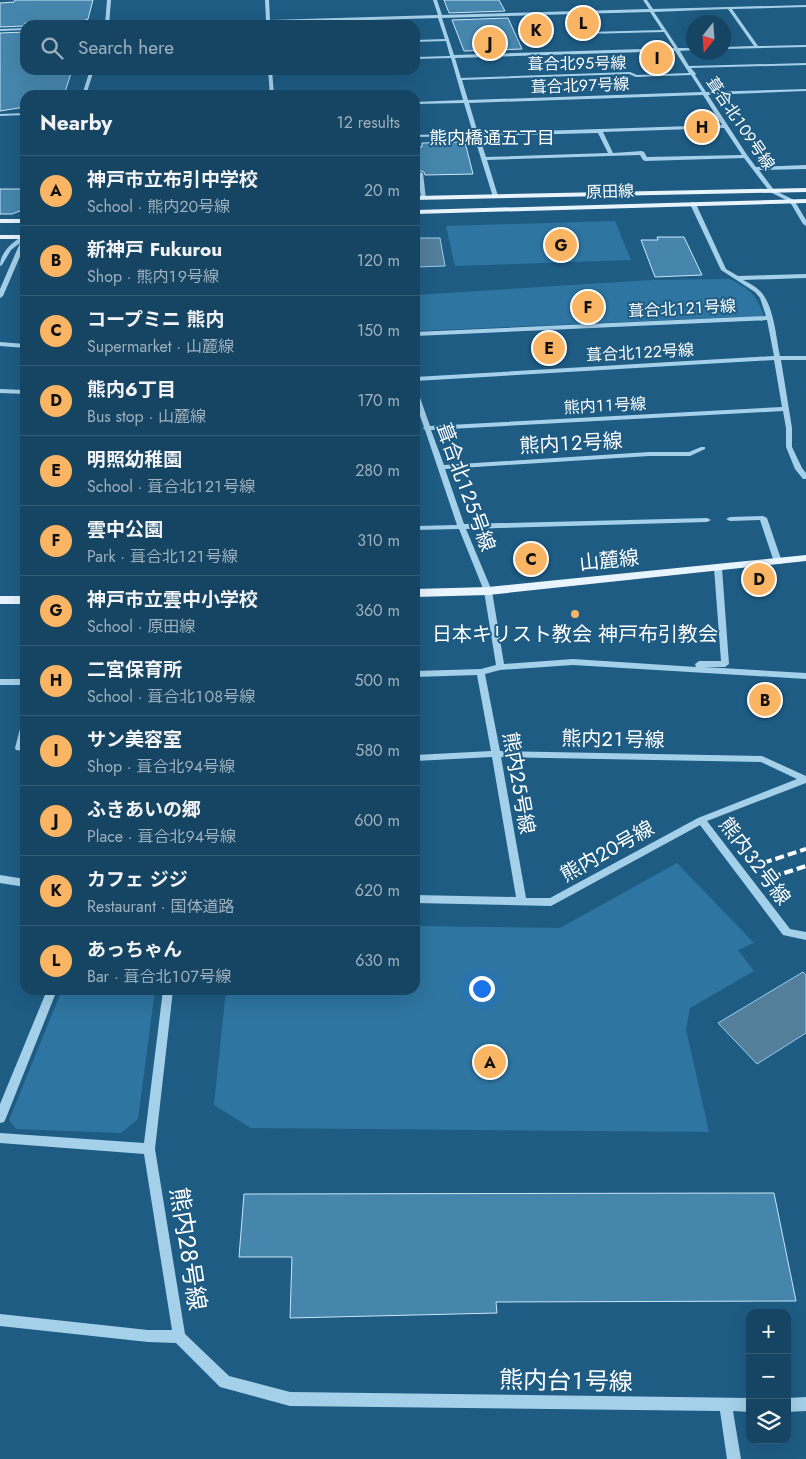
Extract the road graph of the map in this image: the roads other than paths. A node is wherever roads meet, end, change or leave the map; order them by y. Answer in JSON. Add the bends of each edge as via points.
{"nodes":[{"id":1,"x":109,"y":0,"type":"edge"},
{"id":2,"x":267,"y":0,"type":"edge"},
{"id":3,"x":435,"y":0,"type":"edge"},
{"id":4,"x":645,"y":0,"type":"edge"},
{"id":5,"x":806,"y":6,"type":"edge"},
{"id":6,"x":729,"y":8,"type":"junction"},
{"id":7,"x":651,"y":10,"type":"junction"},
{"id":8,"x":576,"y":13,"type":"junction"},
{"id":9,"x":440,"y":17,"type":"junction"},
{"id":10,"x":336,"y":19,"type":"joint"},
{"id":11,"x":107,"y":20,"type":"edge"},
{"id":12,"x":268,"y":20,"type":"edge"},
{"id":13,"x":319,"y":20,"type":"edge"},
{"id":14,"x":20,"y":29,"type":"edge"},
{"id":15,"x":0,"y":30,"type":"edge"},
{"id":16,"x":665,"y":31,"type":"junction"},
{"id":17,"x":448,"y":40,"type":"junction"},
{"id":18,"x":420,"y":41,"type":"edge"},
{"id":19,"x":806,"y":46,"type":"edge"},
{"id":20,"x":757,"y":47,"type":"junction"},
{"id":21,"x":731,"y":48,"type":"edge"},
{"id":22,"x":678,"y":49,"type":"junction"},
{"id":23,"x":686,"y":49,"type":"edge"},
{"id":24,"x":454,"y":56,"type":"junction"},
{"id":25,"x":420,"y":58,"type":"edge"},
{"id":26,"x":806,"y":64,"type":"edge"},
{"id":27,"x":689,"y":67,"type":"junction"},
{"id":28,"x":694,"y":74,"type":"junction"},
{"id":29,"x":90,"y":75,"type":"edge"},
{"id":30,"x":270,"y":75,"type":"edge"},
{"id":31,"x":460,"y":79,"type":"junction"},
{"id":32,"x":86,"y":90,"type":"edge"},
{"id":33,"x":272,"y":90,"type":"edge"},
{"id":34,"x":806,"y":90,"type":"edge"},
{"id":35,"x":706,"y":93,"type":"junction"},
{"id":36,"x":467,"y":101,"type":"junction"},
{"id":37,"x":420,"y":103,"type":"edge"},
{"id":38,"x":20,"y":114,"type":"edge"},
{"id":39,"x":0,"y":115,"type":"edge"},
{"id":40,"x":726,"y":126,"type":"junction"},
{"id":41,"x":600,"y":130,"type":"junction"},
{"id":42,"x":477,"y":134,"type":"junction"},
{"id":43,"x":420,"y":136,"type":"edge"},
{"id":44,"x":611,"y":154,"type":"junction"},
{"id":45,"x":745,"y":156,"type":"junction"},
{"id":46,"x":484,"y":159,"type":"junction"},
{"id":47,"x":806,"y":167,"type":"edge"},
{"id":48,"x":755,"y":169,"type":"junction"},
{"id":49,"x":806,"y":190,"type":"edge"},
{"id":50,"x":772,"y":191,"type":"junction"},
{"id":51,"x":495,"y":196,"type":"junction"},
{"id":52,"x":420,"y":198,"type":"edge"},
{"id":53,"x":792,"y":201,"type":"junction"},
{"id":54,"x":806,"y":201,"type":"edge"},
{"id":55,"x":693,"y":204,"type":"junction"},
{"id":56,"x":420,"y":212,"type":"edge"},
{"id":57,"x":0,"y":221,"type":"edge"},
{"id":58,"x":20,"y":221,"type":"edge"},
{"id":59,"x":806,"y":224,"type":"edge"},
{"id":60,"x":0,"y":237,"type":"edge"},
{"id":61,"x":20,"y":238,"type":"edge"},
{"id":62,"x":20,"y":241,"type":"edge"},
{"id":63,"x":20,"y":250,"type":"edge"},
{"id":64,"x":0,"y":264,"type":"edge"},
{"id":65,"x":806,"y":276,"type":"edge"},
{"id":66,"x":736,"y":278,"type":"junction"},
{"id":67,"x":0,"y":296,"type":"edge"},
{"id":68,"x":770,"y":318,"type":"junction"},
{"id":69,"x":420,"y":334,"type":"edge"},
{"id":70,"x":0,"y":344,"type":"edge"},
{"id":71,"x":20,"y":346,"type":"edge"},
{"id":72,"x":777,"y":358,"type":"junction"},
{"id":73,"x":806,"y":358,"type":"edge"},
{"id":74,"x":420,"y":379,"type":"edge"},
{"id":75,"x":0,"y":391,"type":"edge"},
{"id":76,"x":20,"y":392,"type":"edge"},
{"id":77,"x":784,"y":409,"type":"junction"},
{"id":78,"x":420,"y":415,"type":"edge"},
{"id":79,"x":426,"y":428,"type":"junction"},
{"id":80,"x":703,"y":448,"type":"dead end"},
{"id":81,"x":440,"y":467,"type":"junction"},
{"id":82,"x":806,"y":476,"type":"edge"},
{"id":83,"x":730,"y":519,"type":"dead end"},
{"id":84,"x":707,"y":520,"type":"dead end"},
{"id":85,"x":420,"y":528,"type":"edge"},
{"id":86,"x":462,"y":528,"type":"junction"},
{"id":87,"x":806,"y":558,"type":"edge"},
{"id":88,"x":778,"y":562,"type":"junction"},
{"id":89,"x":718,"y":568,"type":"junction"},
{"id":90,"x":488,"y":591,"type":"junction"},
{"id":91,"x":420,"y":593,"type":"edge"},
{"id":92,"x":0,"y":600,"type":"edge"},
{"id":93,"x":20,"y":600,"type":"edge"},
{"id":94,"x":500,"y":667,"type":"junction"},
{"id":95,"x":702,"y":670,"type":"junction"},
{"id":96,"x":481,"y":672,"type":"junction"},
{"id":97,"x":420,"y":674,"type":"edge"},
{"id":98,"x":806,"y":676,"type":"edge"},
{"id":99,"x":0,"y":682,"type":"edge"},
{"id":100,"x":20,"y":682,"type":"edge"},
{"id":101,"x":496,"y":754,"type":"junction"},
{"id":102,"x":420,"y":758,"type":"edge"},
{"id":103,"x":806,"y":779,"type":"edge"},
{"id":104,"x":701,"y":820,"type":"junction"},
{"id":105,"x":0,"y":879,"type":"edge"},
{"id":106,"x":20,"y":882,"type":"edge"},
{"id":107,"x":420,"y":899,"type":"edge"},
{"id":108,"x":522,"y":901,"type":"junction"},
{"id":109,"x":806,"y":936,"type":"edge"},
{"id":110,"x":50,"y":995,"type":"edge"},
{"id":111,"x":167,"y":995,"type":"edge"},
{"id":112,"x":0,"y":1118,"type":"edge"},
{"id":113,"x":0,"y":1138,"type":"edge"},
{"id":114,"x":149,"y":1149,"type":"junction"},
{"id":115,"x":0,"y":1320,"type":"edge"},
{"id":116,"x":179,"y":1337,"type":"junction"},
{"id":117,"x":806,"y":1404,"type":"edge"},
{"id":118,"x":746,"y":1405,"type":"edge"},
{"id":119,"x":791,"y":1405,"type":"edge"},
{"id":120,"x":726,"y":1406,"type":"junction"},
{"id":121,"x":734,"y":1459,"type":"edge"}],
"edges":[{"from":1,"to":11,"type":"street"},
{"from":2,"to":12,"type":"street"},
{"from":3,"to":9,"type":"street"},
{"from":4,"to":7,"type":"street","name":"葺合北１０９号線"},
{"from":5,"to":6,"type":"street"},
{"from":6,"to":7,"type":"street"},
{"from":6,"to":20,"type":"street"},
{"from":7,"to":8,"type":"street"},
{"from":7,"to":16,"type":"street","name":"葺合北１０９号線"},
{"from":8,"to":9,"type":"street"},
{"from":8,"to":16,"type":"street","via":[[586,33]]},
{"from":9,"to":10,"type":"street"},
{"from":9,"to":17,"type":"street"},
{"from":10,"to":13,"type":"street"},
{"from":14,"to":15,"type":"street"},
{"from":16,"to":22,"type":"street","name":"葺合北１０９号線"},
{"from":17,"to":18,"type":"street"},
{"from":17,"to":24,"type":"street"},
{"from":19,"to":20,"type":"street"},
{"from":20,"to":21,"type":"street"},
{"from":22,"to":23,"type":"street"},
{"from":22,"to":24,"type":"street"},
{"from":22,"to":27,"type":"street","name":"葺合北１０９号線"},
{"from":24,"to":25,"type":"street"},
{"from":24,"to":31,"type":"street"},
{"from":26,"to":27,"type":"street"},
{"from":27,"to":28,"type":"street","name":"葺合北１０９号線"},
{"from":28,"to":31,"type":"street","name":"葺合北９５号線"},
{"from":28,"to":35,"type":"street","name":"葺合北１０９号線"},
{"from":29,"to":32,"type":"street"},
{"from":30,"to":33,"type":"street"},
{"from":31,"to":36,"type":"street"},
{"from":34,"to":35,"type":"street","name":"葺合北９７号線"},
{"from":35,"to":36,"type":"street","name":"葺合北９７号線"},
{"from":35,"to":40,"type":"street","name":"葺合北１０９号線"},
{"from":36,"to":37,"type":"street","name":"葺合北９７号線"},
{"from":36,"to":42,"type":"street"},
{"from":38,"to":39,"type":"street"},
{"from":40,"to":41,"type":"street"},
{"from":40,"to":45,"type":"street","name":"葺合北１０９号線"},
{"from":41,"to":42,"type":"street"},
{"from":41,"to":44,"type":"street"},
{"from":42,"to":43,"type":"street"},
{"from":42,"to":46,"type":"street"},
{"from":44,"to":45,"type":"street","via":[[642,153],[645,159]]},
{"from":44,"to":46,"type":"street"},
{"from":45,"to":48,"type":"street","name":"葺合北１０９号線"},
{"from":46,"to":51,"type":"street"},
{"from":47,"to":48,"type":"street"},
{"from":48,"to":50,"type":"street","name":"葺合北１０９号線"},
{"from":49,"to":50,"type":"main road","name":"原田線"},
{"from":50,"to":51,"type":"main road","name":"原田線"},
{"from":50,"to":53,"type":"street","name":"葺合北１０９号線"},
{"from":51,"to":52,"type":"main road","name":"原田線"},
{"from":53,"to":54,"type":"main road","name":"原田線"},
{"from":53,"to":55,"type":"main road","name":"原田線"},
{"from":53,"to":59,"type":"street"},
{"from":55,"to":56,"type":"main road","name":"原田線"},
{"from":55,"to":66,"type":"street","via":[[724,270]]},
{"from":57,"to":58,"type":"main road"},
{"from":60,"to":61,"type":"main road"},
{"from":62,"to":64,"type":"street","via":[[9,249]]},
{"from":63,"to":67,"type":"street"},
{"from":65,"to":66,"type":"street"},
{"from":66,"to":68,"type":"street","via":[[763,298]]},
{"from":68,"to":69,"type":"street","name":"葺合北１２１号線"},
{"from":68,"to":72,"type":"street"},
{"from":70,"to":71,"type":"street"},
{"from":72,"to":73,"type":"street","name":"葺合北１２２号線"},
{"from":72,"to":74,"type":"street","name":"葺合北１２２号線"},
{"from":72,"to":77,"type":"street"},
{"from":75,"to":76,"type":"street"},
{"from":77,"to":79,"type":"street","name":"熊内１１号線"},
{"from":77,"to":82,"type":"street","via":[[789,447]]},
{"from":78,"to":79,"type":"street","name":"葺合北１２５号線"},
{"from":79,"to":81,"type":"street","name":"葺合北１２５号線"},
{"from":80,"to":81,"type":"street","name":"熊内１２号線","via":[[690,454]]},
{"from":81,"to":86,"type":"street","name":"葺合北１２５号線"},
{"from":83,"to":88,"type":"street","via":[[763,518]]},
{"from":84,"to":86,"type":"street"},
{"from":85,"to":86,"type":"street"},
{"from":86,"to":90,"type":"street","name":"葺合北１２５号線"},
{"from":87,"to":88,"type":"main road","name":"山麓線"},
{"from":88,"to":89,"type":"main road","name":"山麓線"},
{"from":89,"to":90,"type":"main road","name":"山麓線"},
{"from":89,"to":95,"type":"street","via":[[725,664],[699,664]]},
{"from":90,"to":91,"type":"main road","name":"山麓線"},
{"from":90,"to":94,"type":"street","name":"葺合北１２５号線"},
{"from":92,"to":93,"type":"main road"},
{"from":94,"to":95,"type":"street","via":[[573,662]]},
{"from":94,"to":96,"type":"street"},
{"from":95,"to":98,"type":"street"},
{"from":96,"to":97,"type":"street"},
{"from":96,"to":101,"type":"street","name":"熊内２５号線"},
{"from":99,"to":100,"type":"street"},
{"from":101,"to":102,"type":"street","name":"熊内２１号線"},
{"from":101,"to":103,"type":"street","name":"熊内２１号線","via":[[762,759]]},
{"from":101,"to":108,"type":"street","name":"熊内２５号線"},
{"from":103,"to":104,"type":"street","name":"熊内２０号線"},
{"from":104,"to":108,"type":"street","name":"熊内２０号線","via":[[551,902]]},
{"from":104,"to":109,"type":"street","name":"熊内３２号線","via":[[787,932]]},
{"from":105,"to":106,"type":"street"},
{"from":107,"to":108,"type":"street","name":"熊内２０号線"},
{"from":110,"to":112,"type":"street"},
{"from":111,"to":114,"type":"street","name":"熊内２８号線"},
{"from":113,"to":114,"type":"street"},
{"from":114,"to":116,"type":"street","name":"熊内２８号線"},
{"from":115,"to":116,"type":"street","name":"熊内２８号線"},
{"from":116,"to":120,"type":"street","name":"熊内台１号線","via":[[225,1382],[290,1399]]},
{"from":117,"to":119,"type":"street"},
{"from":118,"to":120,"type":"street","name":"熊内台１号線"},
{"from":120,"to":121,"type":"street"}]}
